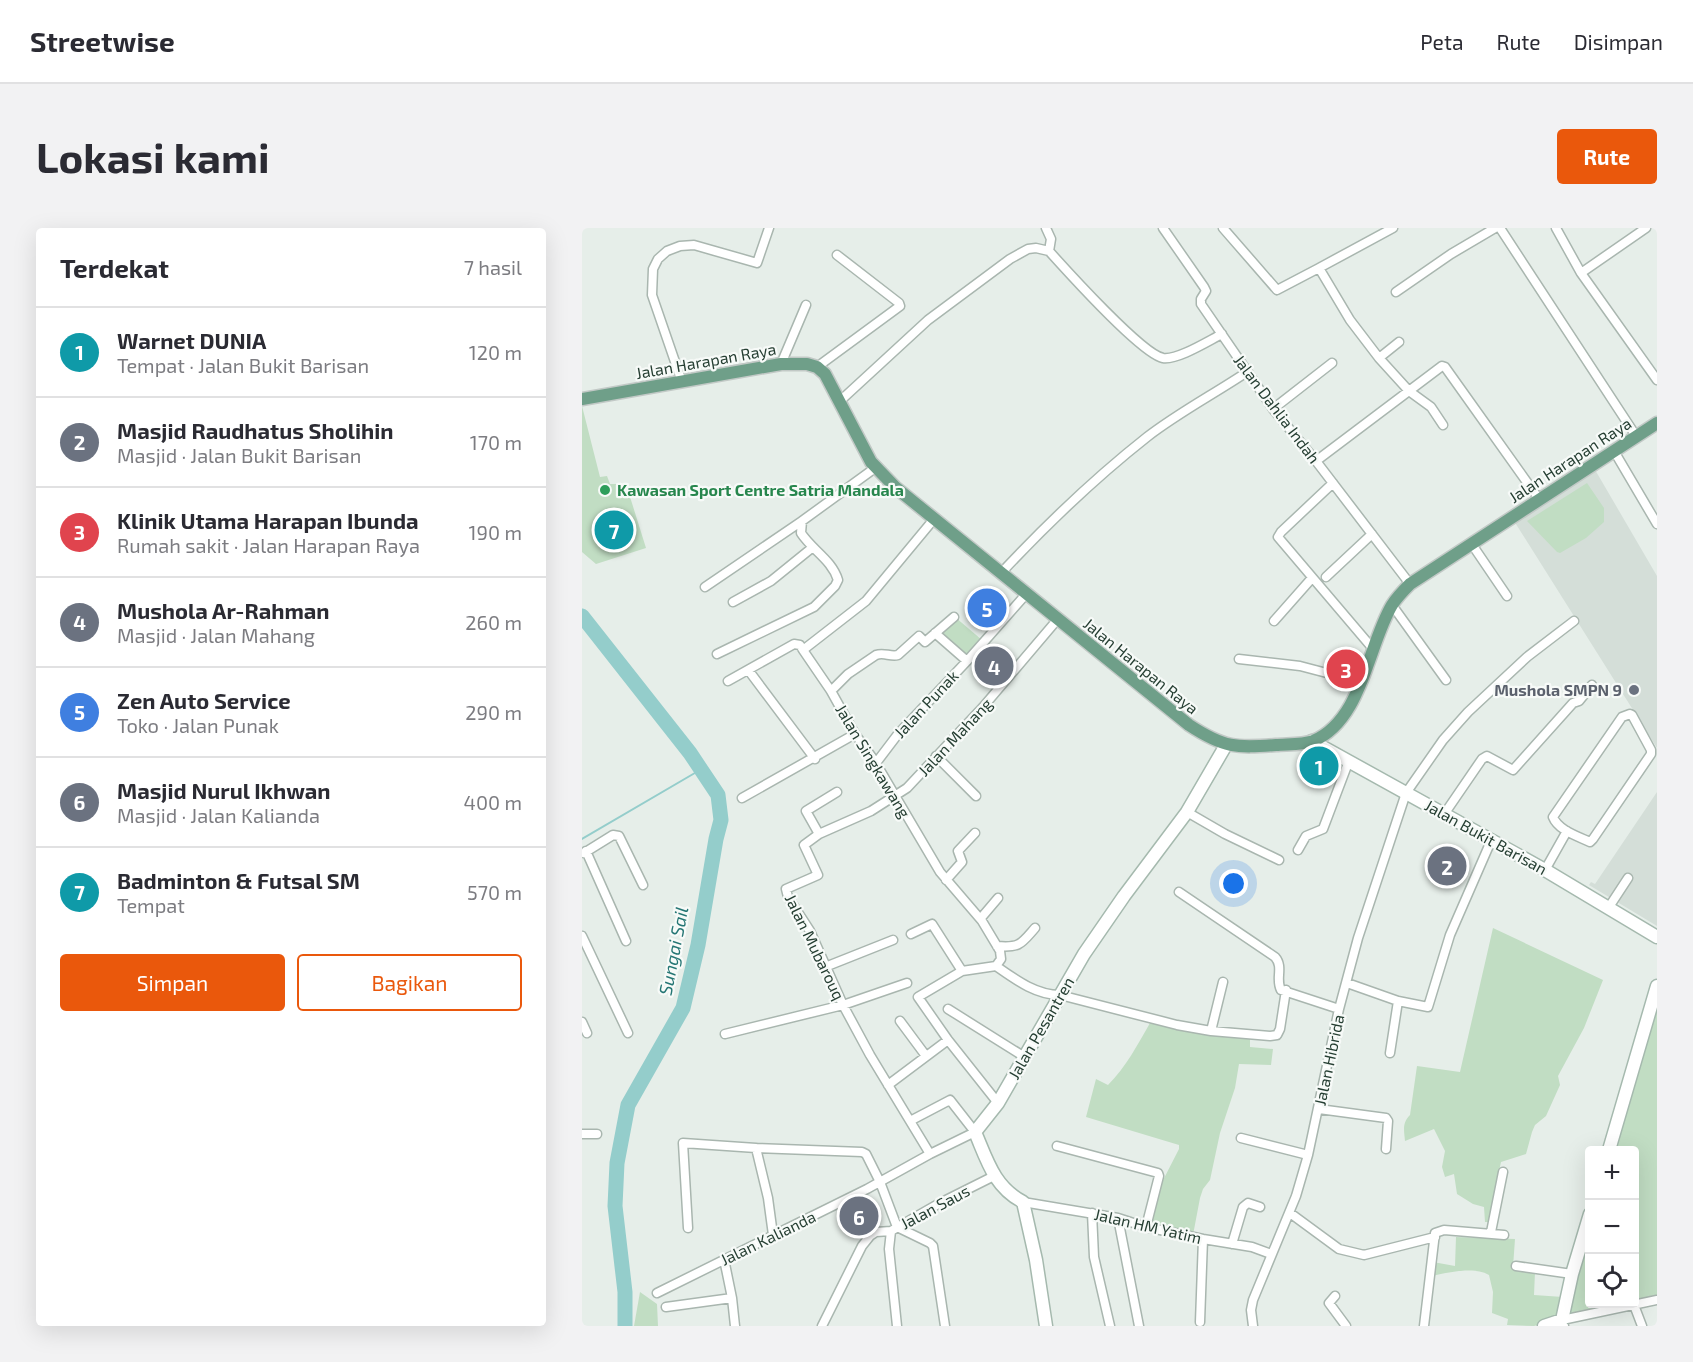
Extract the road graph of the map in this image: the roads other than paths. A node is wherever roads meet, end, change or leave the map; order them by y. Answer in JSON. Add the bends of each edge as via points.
{"nodes":[{"id":1,"x":769,"y":228,"type":"edge"},
{"id":2,"x":1046,"y":228,"type":"edge"},
{"id":3,"x":1163,"y":228,"type":"edge"},
{"id":4,"x":1223,"y":228,"type":"edge"},
{"id":5,"x":1393,"y":228,"type":"edge"},
{"id":6,"x":1495,"y":228,"type":"edge"},
{"id":7,"x":1500,"y":228,"type":"edge"},
{"id":8,"x":1556,"y":228,"type":"edge"},
{"id":9,"x":1646,"y":228,"type":"edge"},
{"id":10,"x":1049,"y":251,"type":"junction"},
{"id":11,"x":837,"y":255,"type":"dead end"},
{"id":12,"x":1319,"y":268,"type":"junction"},
{"id":13,"x":1581,"y":273,"type":"junction"},
{"id":14,"x":1396,"y":292,"type":"dead end"},
{"id":15,"x":806,"y":305,"type":"dead end"},
{"id":16,"x":1222,"y":334,"type":"junction"},
{"id":17,"x":1399,"y":342,"type":"dead end"},
{"id":18,"x":1379,"y":358,"type":"junction"},
{"id":19,"x":1332,"y":363,"type":"dead end"},
{"id":20,"x":781,"y":364,"type":"junction"},
{"id":21,"x":817,"y":367,"type":"junction"},
{"id":22,"x":1247,"y":372,"type":"junction"},
{"id":23,"x":1657,"y":380,"type":"edge"},
{"id":24,"x":682,"y":382,"type":"junction"},
{"id":25,"x":1409,"y":391,"type":"junction"},
{"id":26,"x":582,"y":399,"type":"edge"},
{"id":27,"x":840,"y":401,"type":"junction"},
{"id":28,"x":1273,"y":409,"type":"junction"},
{"id":29,"x":1657,"y":423,"type":"edge"},
{"id":30,"x":1443,"y":425,"type":"dead end"},
{"id":31,"x":1636,"y":436,"type":"junction"},
{"id":32,"x":1614,"y":451,"type":"junction"},
{"id":33,"x":1316,"y":461,"type":"junction"},
{"id":34,"x":875,"y":468,"type":"junction"},
{"id":35,"x":1333,"y":483,"type":"junction"},
{"id":36,"x":1539,"y":499,"type":"junction"},
{"id":37,"x":934,"y":519,"type":"junction"},
{"id":38,"x":802,"y":520,"type":"junction"},
{"id":39,"x":1657,"y":524,"type":"edge"},
{"id":40,"x":1372,"y":534,"type":"junction"},
{"id":41,"x":1471,"y":543,"type":"junction"},
{"id":42,"x":813,"y":547,"type":"junction"},
{"id":43,"x":1002,"y":572,"type":"junction"},
{"id":44,"x":1326,"y":577,"type":"dead end"},
{"id":45,"x":1311,"y":578,"type":"junction"},
{"id":46,"x":1410,"y":584,"type":"junction"},
{"id":47,"x":705,"y":587,"type":"dead end"},
{"id":48,"x":1026,"y":593,"type":"junction"},
{"id":49,"x":1507,"y":596,"type":"dead end"},
{"id":50,"x":733,"y":603,"type":"dead end"},
{"id":51,"x":1392,"y":605,"type":"junction"},
{"id":52,"x":954,"y":617,"type":"dead end"},
{"id":53,"x":1057,"y":620,"type":"junction"},
{"id":54,"x":1274,"y":621,"type":"dead end"},
{"id":55,"x":1574,"y":621,"type":"dead end"},
{"id":56,"x":935,"y":633,"type":"junction"},
{"id":57,"x":803,"y":650,"type":"junction"},
{"id":58,"x":1374,"y":650,"type":"junction"},
{"id":59,"x":717,"y":654,"type":"dead end"},
{"id":60,"x":1239,"y":659,"type":"dead end"},
{"id":61,"x":966,"y":661,"type":"junction"},
{"id":62,"x":749,"y":671,"type":"junction"},
{"id":63,"x":1446,"y":680,"type":"dead end"},
{"id":64,"x":728,"y":681,"type":"dead end"},
{"id":65,"x":1361,"y":682,"type":"junction"},
{"id":66,"x":1592,"y":685,"type":"dead end"},
{"id":67,"x":831,"y":692,"type":"junction"},
{"id":68,"x":855,"y":735,"type":"junction"},
{"id":69,"x":1312,"y":741,"type":"junction"},
{"id":70,"x":1226,"y":745,"type":"junction"},
{"id":71,"x":936,"y":756,"type":"junction"},
{"id":72,"x":815,"y":759,"type":"junction"},
{"id":73,"x":876,"y":763,"type":"junction"},
{"id":74,"x":1348,"y":763,"type":"junction"},
{"id":75,"x":837,"y":792,"type":"dead end"},
{"id":76,"x":1406,"y":793,"type":"junction"},
{"id":77,"x":896,"y":796,"type":"junction"},
{"id":78,"x":976,"y":796,"type":"dead end"},
{"id":79,"x":742,"y":798,"type":"dead end"},
{"id":80,"x":1187,"y":812,"type":"junction"},
{"id":81,"x":1444,"y":813,"type":"junction"},
{"id":82,"x":1567,"y":831,"type":"junction"},
{"id":83,"x":975,"y":833,"type":"dead end"},
{"id":84,"x":819,"y":834,"type":"junction"},
{"id":85,"x":1491,"y":841,"type":"junction"},
{"id":86,"x":1298,"y":850,"type":"dead end"},
{"id":87,"x":584,"y":852,"type":"edge"},
{"id":88,"x":1279,"y":860,"type":"dead end"},
{"id":89,"x":1545,"y":870,"type":"junction"},
{"id":90,"x":1628,"y":878,"type":"dead end"},
{"id":91,"x":946,"y":879,"type":"junction"},
{"id":92,"x":643,"y":885,"type":"dead end"},
{"id":93,"x":1179,"y":892,"type":"dead end"},
{"id":94,"x":998,"y":898,"type":"dead end"},
{"id":95,"x":1609,"y":908,"type":"junction"},
{"id":96,"x":981,"y":918,"type":"junction"},
{"id":97,"x":1035,"y":927,"type":"dead end"},
{"id":98,"x":911,"y":934,"type":"dead end"},
{"id":99,"x":582,"y":936,"type":"edge"},
{"id":100,"x":1657,"y":937,"type":"edge"},
{"id":101,"x":893,"y":940,"type":"dead end"},
{"id":102,"x":626,"y":941,"type":"dead end"},
{"id":103,"x":997,"y":946,"type":"junction"},
{"id":104,"x":996,"y":966,"type":"junction"},
{"id":105,"x":825,"y":967,"type":"junction"},
{"id":106,"x":962,"y":971,"type":"junction"},
{"id":107,"x":1223,"y":982,"type":"dead end"},
{"id":108,"x":907,"y":983,"type":"dead end"},
{"id":109,"x":1347,"y":983,"type":"junction"},
{"id":110,"x":1657,"y":986,"type":"edge"},
{"id":111,"x":1286,"y":990,"type":"junction"},
{"id":112,"x":1060,"y":995,"type":"junction"},
{"id":113,"x":1398,"y":1001,"type":"junction"},
{"id":114,"x":843,"y":1005,"type":"junction"},
{"id":115,"x":948,"y":1009,"type":"dead end"},
{"id":116,"x":1340,"y":1009,"type":"junction"},
{"id":117,"x":900,"y":1021,"type":"dead end"},
{"id":118,"x":582,"y":1022,"type":"edge"},
{"id":119,"x":1211,"y":1030,"type":"junction"},
{"id":120,"x":587,"y":1033,"type":"dead end"},
{"id":121,"x":628,"y":1033,"type":"dead end"},
{"id":122,"x":725,"y":1034,"type":"dead end"},
{"id":123,"x":948,"y":1040,"type":"junction"},
{"id":124,"x":1390,"y":1053,"type":"dead end"},
{"id":125,"x":926,"y":1056,"type":"junction"},
{"id":126,"x":1023,"y":1056,"type":"junction"},
{"id":127,"x":888,"y":1085,"type":"junction"},
{"id":128,"x":998,"y":1103,"type":"junction"},
{"id":129,"x":1319,"y":1109,"type":"junction"},
{"id":130,"x":910,"y":1121,"type":"junction"},
{"id":131,"x":975,"y":1132,"type":"junction"},
{"id":132,"x":582,"y":1134,"type":"edge"},
{"id":133,"x":597,"y":1134,"type":"dead end"},
{"id":134,"x":1241,"y":1138,"type":"dead end"},
{"id":135,"x":1058,"y":1146,"type":"dead end"},
{"id":136,"x":1610,"y":1146,"type":"edge"},
{"id":137,"x":756,"y":1148,"type":"junction"},
{"id":138,"x":1386,"y":1149,"type":"dead end"},
{"id":139,"x":930,"y":1154,"type":"junction"},
{"id":140,"x":1308,"y":1155,"type":"junction"},
{"id":141,"x":1503,"y":1172,"type":"dead end"},
{"id":142,"x":994,"y":1176,"type":"junction"},
{"id":143,"x":880,"y":1182,"type":"junction"},
{"id":144,"x":1023,"y":1202,"type":"junction"},
{"id":145,"x":1260,"y":1207,"type":"dead end"},
{"id":146,"x":1092,"y":1213,"type":"junction"},
{"id":147,"x":1290,"y":1213,"type":"junction"},
{"id":148,"x":1118,"y":1218,"type":"junction"},
{"id":149,"x":688,"y":1227,"type":"dead end"},
{"id":150,"x":1146,"y":1227,"type":"junction"},
{"id":151,"x":894,"y":1229,"type":"junction"},
{"id":152,"x":1585,"y":1231,"type":"edge"},
{"id":153,"x":1491,"y":1232,"type":"junction"},
{"id":154,"x":773,"y":1235,"type":"junction"},
{"id":155,"x":1504,"y":1235,"type":"dead end"},
{"id":156,"x":1435,"y":1237,"type":"junction"},
{"id":157,"x":1203,"y":1239,"type":"junction"},
{"id":158,"x":1232,"y":1244,"type":"junction"},
{"id":159,"x":1271,"y":1254,"type":"junction"},
{"id":160,"x":724,"y":1259,"type":"junction"},
{"id":161,"x":1516,"y":1266,"type":"dead end"},
{"id":162,"x":1572,"y":1274,"type":"junction"},
{"id":163,"x":657,"y":1293,"type":"dead end"},
{"id":164,"x":1335,"y":1296,"type":"dead end"},
{"id":165,"x":732,"y":1298,"type":"junction"},
{"id":166,"x":1657,"y":1300,"type":"edge"},
{"id":167,"x":1639,"y":1304,"type":"edge"},
{"id":168,"x":666,"y":1307,"type":"dead end"},
{"id":169,"x":1622,"y":1308,"type":"edge"},
{"id":170,"x":1635,"y":1308,"type":"edge"},
{"id":171,"x":1200,"y":1322,"type":"dead end"},
{"id":172,"x":1563,"y":1323,"type":"edge"},
{"id":173,"x":735,"y":1326,"type":"edge"},
{"id":174,"x":822,"y":1326,"type":"edge"},
{"id":175,"x":897,"y":1326,"type":"edge"},
{"id":176,"x":945,"y":1326,"type":"edge"},
{"id":177,"x":1046,"y":1326,"type":"edge"},
{"id":178,"x":1110,"y":1326,"type":"edge"},
{"id":179,"x":1139,"y":1326,"type":"edge"},
{"id":180,"x":1253,"y":1326,"type":"edge"},
{"id":181,"x":1346,"y":1326,"type":"edge"},
{"id":182,"x":1424,"y":1326,"type":"edge"},
{"id":183,"x":1544,"y":1326,"type":"edge"},
{"id":184,"x":1642,"y":1326,"type":"edge"}],
"edges":[{"from":1,"to":24,"type":"street","via":[[757,263],[694,245],[667,251],[658,259],[653,269],[652,295]]},
{"from":2,"to":10,"type":"street","via":[[1051,240]]},
{"from":3,"to":16,"type":"street","name":"Jalan Dahlia Indah","via":[[1204,286],[1201,304]]},
{"from":4,"to":12,"type":"street","via":[[1277,290]]},
{"from":5,"to":12,"type":"street"},
{"from":6,"to":14,"type":"street"},
{"from":7,"to":31,"type":"street"},
{"from":8,"to":13,"type":"street"},
{"from":9,"to":13,"type":"street"},
{"from":10,"to":16,"type":"street","via":[[1116,321],[1156,355],[1175,356]]},
{"from":10,"to":27,"type":"street","via":[[1028,249],[993,270],[916,330]]},
{"from":11,"to":21,"type":"street","via":[[900,306]]},
{"from":12,"to":18,"type":"street","via":[[1350,320]]},
{"from":13,"to":23,"type":"street"},
{"from":15,"to":20,"type":"street"},
{"from":16,"to":22,"type":"street","name":"Jalan Dahlia Indah"},
{"from":17,"to":18,"type":"street"},
{"from":18,"to":25,"type":"street"},
{"from":19,"to":28,"type":"street"},
{"from":20,"to":21,"type":"main road","name":"Jalan Harapan Raya"},
{"from":20,"to":24,"type":"main road","name":"Jalan Harapan Raya"},
{"from":21,"to":27,"type":"main road","name":"Jalan Harapan Raya"},
{"from":22,"to":28,"type":"street","name":"Jalan Dahlia Indah"},
{"from":22,"to":43,"type":"street","via":[[1146,437],[1036,535]]},
{"from":24,"to":26,"type":"main road","name":"Jalan Harapan Raya"},
{"from":25,"to":30,"type":"street","via":[[1431,407]]},
{"from":25,"to":33,"type":"street"},
{"from":25,"to":36,"type":"street","via":[[1439,367],[1445,367]]},
{"from":27,"to":34,"type":"main road","name":"Jalan Harapan Raya"},
{"from":28,"to":33,"type":"street","name":"Jalan Dahlia Indah"},
{"from":29,"to":31,"type":"main road","name":"Jalan Harapan Raya"},
{"from":31,"to":32,"type":"main road","name":"Jalan Harapan Raya"},
{"from":32,"to":36,"type":"main road","name":"Jalan Harapan Raya"},
{"from":32,"to":39,"type":"street"},
{"from":33,"to":35,"type":"street","name":"Jalan Dahlia Indah"},
{"from":34,"to":37,"type":"main road","name":"Jalan Harapan Raya"},
{"from":34,"to":38,"type":"street"},
{"from":35,"to":40,"type":"street","name":"Jalan Dahlia Indah"},
{"from":35,"to":45,"type":"street","via":[[1278,535]]},
{"from":36,"to":41,"type":"main road","name":"Jalan Harapan Raya"},
{"from":37,"to":43,"type":"main road","name":"Jalan Harapan Raya"},
{"from":37,"to":57,"type":"street","via":[[858,609]]},
{"from":38,"to":42,"type":"street","via":[[801,533]]},
{"from":38,"to":47,"type":"street"},
{"from":40,"to":44,"type":"street"},
{"from":40,"to":46,"type":"street","name":"Jalan Dahlia Indah"},
{"from":41,"to":46,"type":"main road","name":"Jalan Harapan Raya"},
{"from":41,"to":49,"type":"street"},
{"from":42,"to":50,"type":"street","via":[[771,581]]},
{"from":42,"to":59,"type":"street","via":[[836,574],[835,586],[814,607]]},
{"from":43,"to":48,"type":"main road","name":"Jalan Harapan Raya"},
{"from":45,"to":54,"type":"street"},
{"from":45,"to":58,"type":"street"},
{"from":46,"to":51,"type":"main road","name":"Jalan Harapan Raya"},
{"from":48,"to":53,"type":"main road","name":"Jalan Harapan Raya"},
{"from":48,"to":61,"type":"street","name":"Jalan Punak"},
{"from":51,"to":58,"type":"main road","name":"Jalan Harapan Raya"},
{"from":51,"to":63,"type":"street"},
{"from":52,"to":56,"type":"street"},
{"from":53,"to":70,"type":"main road","name":"Jalan Harapan Raya","via":[[1189,725]]},
{"from":53,"to":71,"type":"street","name":"Jalan Mahang"},
{"from":55,"to":76,"type":"street","name":"Jalan Hibrida","via":[[1527,657],[1468,712]]},
{"from":56,"to":61,"type":"street"},
{"from":56,"to":67,"type":"street","via":[[925,642],[919,636],[898,655],[876,655],[848,674]]},
{"from":57,"to":62,"type":"street","via":[[794,644]]},
{"from":57,"to":67,"type":"street","name":"Jalan Singkawang"},
{"from":58,"to":65,"type":"main road","name":"Jalan Harapan Raya"},
{"from":60,"to":65,"type":"street","via":[[1300,666]]},
{"from":61,"to":73,"type":"street","name":"Jalan Punak"},
{"from":62,"to":64,"type":"street"},
{"from":62,"to":72,"type":"street"},
{"from":65,"to":69,"type":"main road","name":"Jalan Harapan Raya","via":[[1346,712]]},
{"from":66,"to":81,"type":"street","via":[[1513,770],[1487,756],[1482,759]]},
{"from":67,"to":68,"type":"street","name":"Jalan Singkawang"},
{"from":68,"to":72,"type":"street"},
{"from":68,"to":73,"type":"street","name":"Jalan Singkawang"},
{"from":69,"to":70,"type":"main road","name":"Jalan Harapan Raya","via":[[1248,747]]},
{"from":69,"to":74,"type":"street","name":"Jalan Bukit Barisan"},
{"from":70,"to":80,"type":"street","name":"Jalan Pesantren"},
{"from":71,"to":77,"type":"street","name":"Jalan Mahang"},
{"from":71,"to":78,"type":"street"},
{"from":72,"to":79,"type":"street"},
{"from":73,"to":77,"type":"street","name":"Jalan Singkawang"},
{"from":74,"to":76,"type":"street","name":"Jalan Bukit Barisan"},
{"from":74,"to":86,"type":"street","via":[[1323,829],[1306,836]]},
{"from":75,"to":84,"type":"street","via":[[806,811]]},
{"from":76,"to":81,"type":"street","name":"Jalan Bukit Barisan"},
{"from":76,"to":109,"type":"street","name":"Jalan Hibrida"},
{"from":77,"to":84,"type":"street"},
{"from":77,"to":91,"type":"street","name":"Jalan Singkawang"},
{"from":80,"to":88,"type":"street"},
{"from":80,"to":112,"type":"street","name":"Jalan Pesantren","via":[[1084,954]]},
{"from":81,"to":85,"type":"street","name":"Jalan Bukit Barisan"},
{"from":82,"to":82,"type":"street","via":[[1592,841],[1651,754],[1632,715],[1622,717],[1554,817]]},
{"from":82,"to":89,"type":"street"},
{"from":83,"to":91,"type":"street","via":[[957,851],[962,862]]},
{"from":84,"to":105,"type":"street","name":"Jalan Mubarouq","via":[[804,845],[818,875],[786,889]]},
{"from":85,"to":89,"type":"street","name":"Jalan Bukit Barisan"},
{"from":85,"to":113,"type":"street","via":[[1450,935],[1428,1007]]},
{"from":87,"to":92,"type":"street","via":[[613,835],[620,836]]},
{"from":87,"to":102,"type":"street"},
{"from":89,"to":95,"type":"street","name":"Jalan Bukit Barisan"},
{"from":90,"to":95,"type":"street"},
{"from":91,"to":96,"type":"street","name":"Jalan Singkawang"},
{"from":93,"to":111,"type":"street","via":[[1275,957],[1280,967],[1279,986]]},
{"from":94,"to":96,"type":"street"},
{"from":95,"to":100,"type":"street","name":"Jalan Bukit Barisan"},
{"from":96,"to":103,"type":"street","name":"Jalan Singkawang"},
{"from":97,"to":103,"type":"street","via":[[1020,945]]},
{"from":98,"to":106,"type":"street","via":[[933,925]]},
{"from":99,"to":121,"type":"street"},
{"from":101,"to":105,"type":"street"},
{"from":103,"to":104,"type":"street","via":[[1001,955]]},
{"from":104,"to":106,"type":"street"},
{"from":104,"to":112,"type":"street","via":[[1040,992]]},
{"from":105,"to":114,"type":"street","name":"Jalan Mubarouq"},
{"from":106,"to":123,"type":"street","via":[[918,996]]},
{"from":107,"to":119,"type":"street"},
{"from":108,"to":114,"type":"street"},
{"from":109,"to":113,"type":"street"},
{"from":109,"to":116,"type":"street","name":"Jalan Hibrida"},
{"from":110,"to":136,"type":"street"},
{"from":111,"to":116,"type":"street"},
{"from":111,"to":119,"type":"street","via":[[1277,1035]]},
{"from":112,"to":119,"type":"street","via":[[1149,1019]]},
{"from":112,"to":126,"type":"street","name":"Jalan Pesantren"},
{"from":113,"to":124,"type":"street"},
{"from":114,"to":122,"type":"street"},
{"from":114,"to":127,"type":"street","name":"Jalan Mubarouq"},
{"from":115,"to":126,"type":"street"},
{"from":116,"to":129,"type":"street","name":"Jalan Hibrida"},
{"from":117,"to":125,"type":"street"},
{"from":118,"to":120,"type":"street"},
{"from":123,"to":125,"type":"street"},
{"from":123,"to":128,"type":"street"},
{"from":125,"to":127,"type":"street"},
{"from":126,"to":128,"type":"street","name":"Jalan Pesantren"},
{"from":127,"to":130,"type":"street","name":"Jalan Mubarouq"},
{"from":128,"to":131,"type":"street","name":"Jalan Pesantren"},
{"from":129,"to":138,"type":"street","via":[[1384,1117],[1388,1121]]},
{"from":129,"to":140,"type":"street","name":"Jalan Hibrida"},
{"from":130,"to":131,"type":"street","via":[[950,1100]]},
{"from":130,"to":139,"type":"street","name":"Jalan Mubarouq"},
{"from":131,"to":139,"type":"street","name":"Jalan Kalianda"},
{"from":131,"to":142,"type":"street"},
{"from":132,"to":133,"type":"street"},
{"from":134,"to":140,"type":"street"},
{"from":135,"to":150,"type":"street","via":[[1158,1173]]},
{"from":137,"to":143,"type":"street","via":[[862,1152]]},
{"from":137,"to":149,"type":"street","via":[[683,1143]]},
{"from":137,"to":154,"type":"street"},
{"from":139,"to":143,"type":"street","name":"Jalan Kalianda"},
{"from":140,"to":147,"type":"street","name":"Jalan Hibrida"},
{"from":141,"to":153,"type":"street"},
{"from":142,"to":144,"type":"street","via":[[1006,1192]]},
{"from":142,"to":151,"type":"street","name":"Jalan Saus"},
{"from":143,"to":151,"type":"street"},
{"from":143,"to":154,"type":"street","name":"Jalan Kalianda"},
{"from":144,"to":146,"type":"street","name":"Jalan HM Yatim"},
{"from":144,"to":177,"type":"street"},
{"from":145,"to":158,"type":"street","via":[[1248,1203],[1243,1207]]},
{"from":146,"to":148,"type":"street","name":"Jalan HM Yatim"},
{"from":146,"to":178,"type":"street","via":[[1095,1257]]},
{"from":147,"to":156,"type":"street","via":[[1339,1249],[1364,1255]]},
{"from":147,"to":159,"type":"street","name":"Jalan Hibrida"},
{"from":148,"to":150,"type":"street","name":"Jalan HM Yatim"},
{"from":148,"to":179,"type":"street"},
{"from":150,"to":157,"type":"street","name":"Jalan HM Yatim"},
{"from":151,"to":174,"type":"street","name":"Jalan Saus","via":[[876,1232],[866,1240]]},
{"from":151,"to":175,"type":"street","via":[[889,1249]]},
{"from":151,"to":176,"type":"street","via":[[933,1246]]},
{"from":152,"to":162,"type":"street"},
{"from":153,"to":155,"type":"street"},
{"from":153,"to":156,"type":"street","via":[[1441,1230]]},
{"from":154,"to":160,"type":"street","name":"Jalan Kalianda"},
{"from":156,"to":182,"type":"street"},
{"from":157,"to":158,"type":"street","name":"Jalan HM Yatim"},
{"from":157,"to":171,"type":"street"},
{"from":158,"to":159,"type":"street","name":"Jalan HM Yatim"},
{"from":159,"to":180,"type":"street","name":"Jalan Hibrida","via":[[1253,1300]]},
{"from":160,"to":163,"type":"street","name":"Jalan Kalianda"},
{"from":160,"to":165,"type":"street"},
{"from":161,"to":162,"type":"street"},
{"from":162,"to":172,"type":"street"},
{"from":164,"to":181,"type":"street","via":[[1329,1303]]},
{"from":165,"to":168,"type":"street"},
{"from":165,"to":173,"type":"street"},
{"from":166,"to":167,"type":"street"},
{"from":169,"to":172,"type":"street"},
{"from":170,"to":184,"type":"street"},
{"from":172,"to":183,"type":"street"}]}
